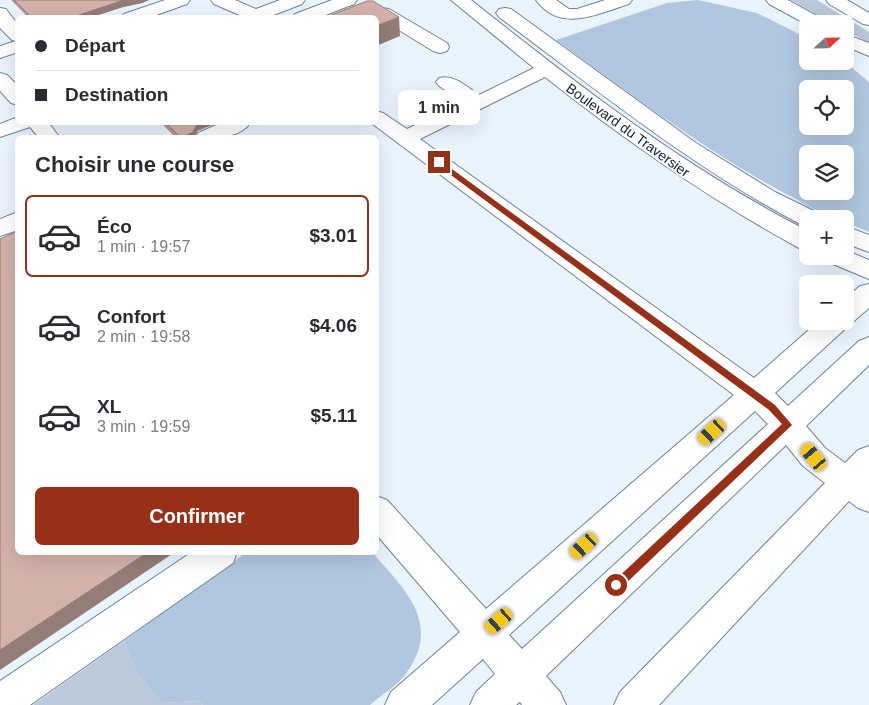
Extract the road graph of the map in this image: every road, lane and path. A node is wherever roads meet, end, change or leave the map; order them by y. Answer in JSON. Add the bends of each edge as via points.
{"nodes":[{"id":1,"x":181,"y":0,"type":"edge"},
{"id":2,"x":296,"y":0,"type":"edge"},
{"id":3,"x":348,"y":0,"type":"edge"},
{"id":4,"x":460,"y":0,"type":"edge"},
{"id":5,"x":545,"y":0,"type":"edge"},
{"id":6,"x":623,"y":0,"type":"edge"},
{"id":7,"x":775,"y":0,"type":"edge"},
{"id":8,"x":835,"y":0,"type":"edge"},
{"id":9,"x":494,"y":4,"type":"dead end"},
{"id":10,"x":213,"y":5,"type":"edge"},
{"id":11,"x":0,"y":13,"type":"edge"},
{"id":12,"x":565,"y":14,"type":"junction"},
{"id":13,"x":138,"y":15,"type":"edge"},
{"id":14,"x":248,"y":15,"type":"edge"},
{"id":15,"x":255,"y":15,"type":"edge"},
{"id":16,"x":309,"y":15,"type":"edge"},
{"id":17,"x":366,"y":15,"type":"edge"},
{"id":18,"x":802,"y":15,"type":"edge"},
{"id":19,"x":869,"y":20,"type":"edge"},
{"id":20,"x":524,"y":28,"type":"junction"},
{"id":21,"x":15,"y":33,"type":"edge"},
{"id":22,"x":854,"y":43,"type":"edge"},
{"id":23,"x":854,"y":45,"type":"edge"},
{"id":24,"x":15,"y":47,"type":"edge"},
{"id":25,"x":440,"y":47,"type":"dead end"},
{"id":26,"x":869,"y":50,"type":"edge"},
{"id":27,"x":0,"y":52,"type":"edge"},
{"id":28,"x":869,"y":55,"type":"edge"},
{"id":29,"x":547,"y":69,"type":"junction"},
{"id":30,"x":0,"y":79,"type":"edge"},
{"id":31,"x":446,"y":82,"type":"dead end"},
{"id":32,"x":15,"y":96,"type":"edge"},
{"id":33,"x":476,"y":102,"type":"junction"},
{"id":34,"x":15,"y":104,"type":"edge"},
{"id":35,"x":0,"y":110,"type":"edge"},
{"id":36,"x":379,"y":119,"type":"edge"},
{"id":37,"x":15,"y":125,"type":"edge"},
{"id":38,"x":39,"y":125,"type":"edge"},
{"id":39,"x":234,"y":125,"type":"edge"},
{"id":40,"x":0,"y":131,"type":"edge"},
{"id":41,"x":48,"y":135,"type":"edge"},
{"id":42,"x":213,"y":135,"type":"edge"},
{"id":43,"x":406,"y":138,"type":"junction"},
{"id":44,"x":799,"y":213,"type":"edge"},
{"id":45,"x":15,"y":221,"type":"edge"},
{"id":46,"x":0,"y":228,"type":"edge"},
{"id":47,"x":799,"y":237,"type":"edge"},
{"id":48,"x":854,"y":238,"type":"edge"},
{"id":49,"x":869,"y":244,"type":"edge"},
{"id":50,"x":854,"y":263,"type":"edge"},
{"id":51,"x":869,"y":270,"type":"edge"},
{"id":52,"x":869,"y":293,"type":"edge"},
{"id":53,"x":854,"y":306,"type":"edge"},
{"id":54,"x":827,"y":330,"type":"edge"},
{"id":55,"x":869,"y":348,"type":"edge"},
{"id":56,"x":755,"y":394,"type":"junction"},
{"id":57,"x":787,"y":425,"type":"junction"},
{"id":58,"x":862,"y":480,"type":"edge"},
{"id":59,"x":379,"y":513,"type":"edge"},
{"id":60,"x":217,"y":555,"type":"edge"},
{"id":61,"x":485,"y":633,"type":"junction"},
{"id":62,"x":521,"y":675,"type":"junction"},
{"id":63,"x":0,"y":703,"type":"edge"},
{"id":64,"x":404,"y":705,"type":"edge"},
{"id":65,"x":489,"y":705,"type":"edge"},
{"id":66,"x":547,"y":705,"type":"edge"},
{"id":67,"x":633,"y":705,"type":"edge"}],
"edges":[{"from":1,"to":13,"type":"main road"},
{"from":2,"to":15,"type":"main road"},
{"from":3,"to":16,"type":"main road"},
{"from":4,"to":29,"type":"main road","name":"Boulevard du Traversier"},
{"from":5,"to":12,"type":"main road"},
{"from":6,"to":12,"type":"main road","via":[[578,14]]},
{"from":7,"to":18,"type":"main road"},
{"from":8,"to":19,"type":"main road"},
{"from":9,"to":20,"type":"main road","name":"Boulevard du Traversier"},
{"from":10,"to":14,"type":"main road"},
{"from":11,"to":21,"type":"main road"},
{"from":12,"to":20,"type":"main road"},
{"from":17,"to":25,"type":"main road","via":[[383,13]]},
{"from":20,"to":44,"type":"main road","name":"Boulevard du Traversier","via":[[688,148]]},
{"from":22,"to":26,"type":"main road"},
{"from":23,"to":28,"type":"main road"},
{"from":24,"to":27,"type":"main road"},
{"from":29,"to":33,"type":"main road"},
{"from":29,"to":47,"type":"main road","name":"Boulevard du Traversier","via":[[666,160],[736,205]]},
{"from":30,"to":32,"type":"main road"},
{"from":31,"to":33,"type":"main road"},
{"from":33,"to":43,"type":"main road"},
{"from":34,"to":35,"type":"main road"},
{"from":36,"to":43,"type":"main road"},
{"from":37,"to":40,"type":"main road"},
{"from":38,"to":41,"type":"main road"},
{"from":39,"to":42,"type":"main road"},
{"from":43,"to":56,"type":"main road"},
{"from":45,"to":46,"type":"main road"},
{"from":48,"to":49,"type":"main road"},
{"from":50,"to":51,"type":"main road"},
{"from":52,"to":53,"type":"main road"},
{"from":54,"to":56,"type":"main road"},
{"from":55,"to":57,"type":"main road"},
{"from":56,"to":57,"type":"main road"},
{"from":56,"to":61,"type":"main road"},
{"from":57,"to":58,"type":"main road","via":[[814,457]]},
{"from":57,"to":62,"type":"main road"},
{"from":58,"to":67,"type":"main road"},
{"from":59,"to":61,"type":"main road"},
{"from":60,"to":63,"type":"main road"},
{"from":61,"to":62,"type":"main road"},
{"from":61,"to":64,"type":"main road"},
{"from":62,"to":65,"type":"main road"},
{"from":62,"to":66,"type":"main road"}]}
